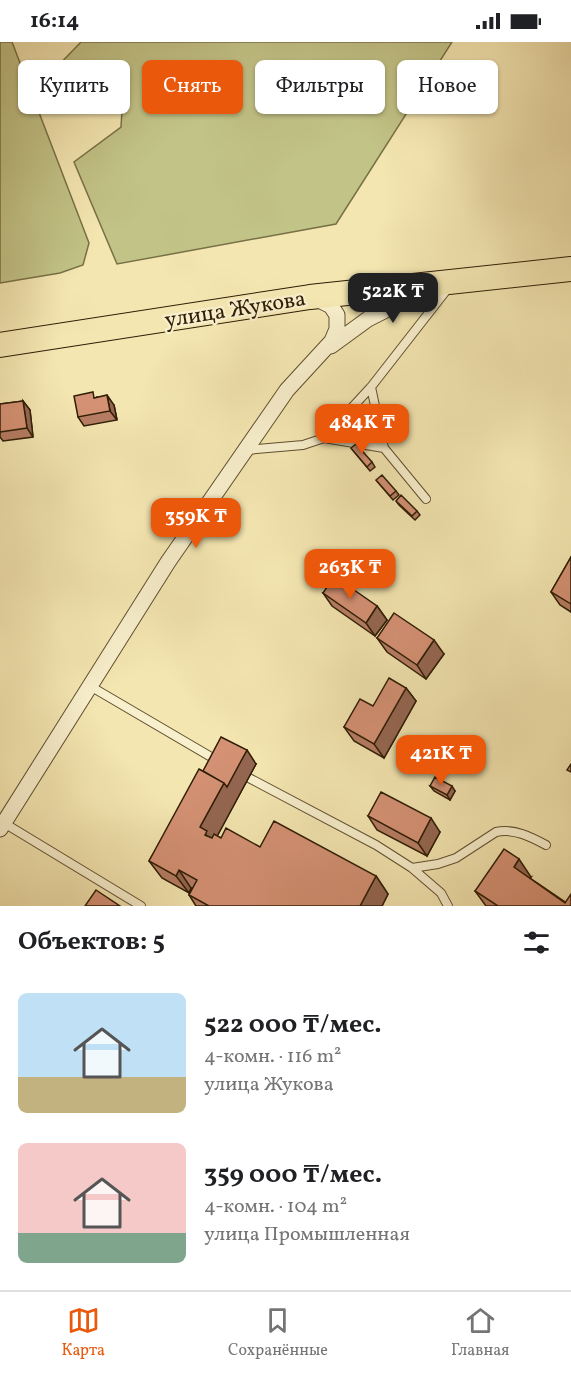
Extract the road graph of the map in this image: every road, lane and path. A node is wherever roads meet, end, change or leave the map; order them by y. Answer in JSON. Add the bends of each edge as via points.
{"nodes":[{"id":1,"x":571,"y":269,"type":"edge"},
{"id":2,"x":507,"y":277,"type":"junction"},
{"id":3,"x":454,"y":280,"type":"junction"},
{"id":4,"x":571,"y":284,"type":"edge"},
{"id":5,"x":310,"y":297,"type":"junction"},
{"id":6,"x":0,"y":345,"type":"edge"},
{"id":7,"x":324,"y":351,"type":"junction"},
{"id":8,"x":371,"y":387,"type":"junction"},
{"id":9,"x":324,"y":438,"type":"junction"},
{"id":10,"x":384,"y":448,"type":"junction"},
{"id":11,"x":244,"y":450,"type":"junction"},
{"id":12,"x":426,"y":499,"type":"dead end"},
{"id":13,"x":90,"y":686,"type":"junction"},
{"id":14,"x":223,"y":764,"type":"edge"},
{"id":15,"x":249,"y":778,"type":"dead end"},
{"id":16,"x":2,"y":826,"type":"edge"},
{"id":17,"x":546,"y":845,"type":"dead end"},
{"id":18,"x":412,"y":868,"type":"junction"},
{"id":19,"x":141,"y":906,"type":"edge"},
{"id":20,"x":448,"y":906,"type":"edge"}],
"edges":[{"from":1,"to":2,"type":"main road","name":"улица Жукова"},
{"from":2,"to":3,"type":"main road","name":"улица Жукова"},
{"from":2,"to":4,"type":"main road","name":"улица Жукова"},
{"from":3,"to":5,"type":"main road","name":"улица Жукова"},
{"from":3,"to":7,"type":"street","via":[[389,308]]},
{"from":3,"to":8,"type":"lane"},
{"from":5,"to":6,"type":"main road","name":"улица Жукова"},
{"from":5,"to":7,"type":"street","via":[[326,302],[337,315],[335,335]]},
{"from":7,"to":11,"type":"street","via":[[287,390]]},
{"from":8,"to":9,"type":"lane"},
{"from":8,"to":10,"type":"lane"},
{"from":9,"to":10,"type":"lane"},
{"from":9,"to":11,"type":"lane","via":[[296,446]]},
{"from":10,"to":12,"type":"lane"},
{"from":11,"to":13,"type":"street"},
{"from":13,"to":14,"type":"lane"},
{"from":13,"to":16,"type":"street"},
{"from":15,"to":18,"type":"lane"},
{"from":16,"to":19,"type":"lane"},
{"from":17,"to":18,"type":"lane","via":[[526,834],[502,830],[456,858]]},
{"from":18,"to":20,"type":"lane","via":[[441,893]]}]}
